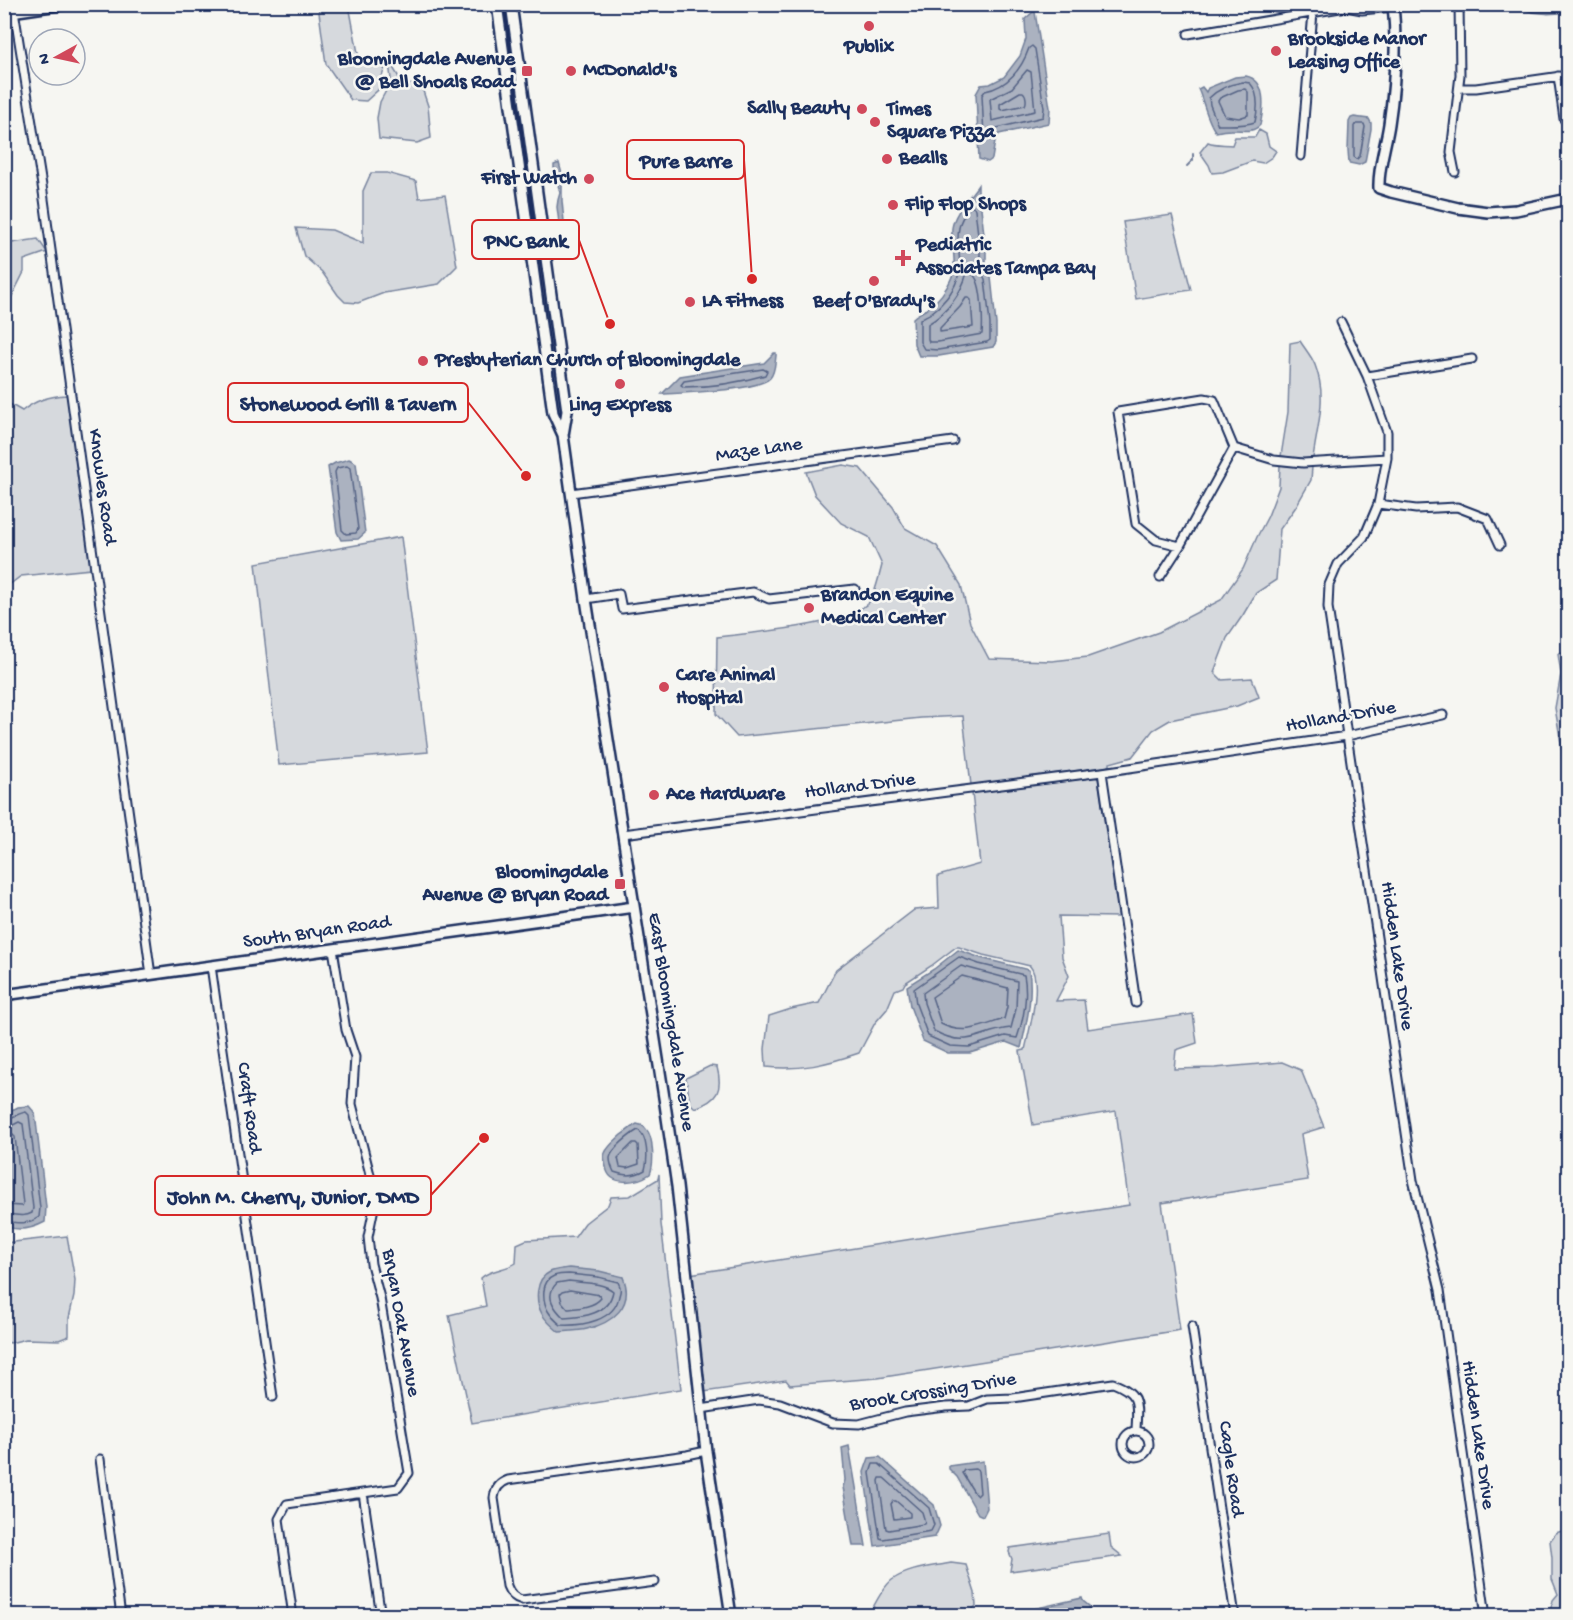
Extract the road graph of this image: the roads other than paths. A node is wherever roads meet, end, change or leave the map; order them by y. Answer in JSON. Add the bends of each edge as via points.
{"nodes":[{"id":1,"x":65,"y":4,"type":"edge"},
{"id":2,"x":497,"y":4,"type":"edge"},
{"id":3,"x":511,"y":4,"type":"edge"},
{"id":4,"x":1459,"y":4,"type":"edge"},
{"id":5,"x":1347,"y":5,"type":"edge"},
{"id":6,"x":1393,"y":6,"type":"edge"},
{"id":7,"x":11,"y":10,"type":"edge"},
{"id":8,"x":1313,"y":12,"type":"junction"},
{"id":9,"x":1188,"y":34,"type":"dead end"},
{"id":10,"x":1569,"y":75,"type":"edge"},
{"id":11,"x":1558,"y":76,"type":"junction"},
{"id":12,"x":1459,"y":88,"type":"junction"},
{"id":13,"x":1564,"y":119,"type":"dead end"},
{"id":14,"x":1301,"y":156,"type":"dead end"},
{"id":15,"x":1455,"y":172,"type":"dead end"},
{"id":16,"x":1569,"y":199,"type":"edge"},
{"id":17,"x":1341,"y":322,"type":"dead end"},
{"id":18,"x":1472,"y":359,"type":"dead end"},
{"id":19,"x":1367,"y":376,"type":"junction"},
{"id":20,"x":563,"y":435,"type":"junction"},
{"id":21,"x":953,"y":441,"type":"dead end"},
{"id":22,"x":1234,"y":448,"type":"junction"},
{"id":23,"x":1387,"y":458,"type":"junction"},
{"id":24,"x":571,"y":493,"type":"junction"},
{"id":25,"x":1378,"y":504,"type":"junction"},
{"id":26,"x":1500,"y":545,"type":"dead end"},
{"id":27,"x":1180,"y":546,"type":"junction"},
{"id":28,"x":1160,"y":577,"type":"dead end"},
{"id":29,"x":855,"y":589,"type":"dead end"},
{"id":30,"x":586,"y":599,"type":"junction"},
{"id":31,"x":1443,"y":715,"type":"dead end"},
{"id":32,"x":1347,"y":736,"type":"junction"},
{"id":33,"x":1102,"y":772,"type":"junction"},
{"id":34,"x":622,"y":834,"type":"junction"},
{"id":35,"x":634,"y":907,"type":"junction"},
{"id":36,"x":333,"y":949,"type":"junction"},
{"id":37,"x":210,"y":966,"type":"junction"},
{"id":38,"x":151,"y":975,"type":"junction"},
{"id":39,"x":4,"y":995,"type":"edge"},
{"id":40,"x":1136,"y":1003,"type":"dead end"},
{"id":41,"x":1192,"y":1326,"type":"dead end"},
{"id":42,"x":273,"y":1397,"type":"dead end"},
{"id":43,"x":701,"y":1409,"type":"junction"},
{"id":44,"x":1136,"y":1430,"type":"dead end"},
{"id":45,"x":706,"y":1451,"type":"junction"},
{"id":46,"x":100,"y":1459,"type":"dead end"},
{"id":47,"x":363,"y":1493,"type":"junction"},
{"id":48,"x":655,"y":1582,"type":"dead end"},
{"id":49,"x":121,"y":1616,"type":"edge"},
{"id":50,"x":293,"y":1616,"type":"edge"},
{"id":51,"x":376,"y":1616,"type":"edge"},
{"id":52,"x":731,"y":1616,"type":"edge"},
{"id":53,"x":1235,"y":1616,"type":"edge"},
{"id":54,"x":1486,"y":1616,"type":"edge"}],
"edges":[{"from":1,"to":7,"type":"main road"},
{"from":2,"to":20,"type":"main road","name":"East Bloomingdale Avenue","via":[[553,413]]},
{"from":3,"to":20,"type":"main road","name":"East Bloomingdale Avenue","via":[[567,411]]},
{"from":4,"to":12,"type":"street"},
{"from":5,"to":6,"type":"street","via":[[1362,10]]},
{"from":5,"to":8,"type":"street"},
{"from":6,"to":16,"type":"main road","via":[[1393,81],[1379,188],[1488,212]]},
{"from":7,"to":38,"type":"street","name":"Knowles Road","via":[[44,192]]},
{"from":8,"to":9,"type":"street"},
{"from":8,"to":14,"type":"street"},
{"from":10,"to":11,"type":"street"},
{"from":11,"to":12,"type":"street"},
{"from":11,"to":13,"type":"street"},
{"from":12,"to":15,"type":"street","via":[[1451,152]]},
{"from":17,"to":19,"type":"street","name":"Hidden Lake Drive"},
{"from":18,"to":19,"type":"street"},
{"from":19,"to":23,"type":"street","name":"Hidden Lake Drive","via":[[1387,432]]},
{"from":20,"to":24,"type":"main road","name":"East Bloomingdale Avenue"},
{"from":21,"to":24,"type":"street","name":"Maze Lane"},
{"from":22,"to":23,"type":"street","via":[[1274,460],[1303,463]]},
{"from":22,"to":27,"type":"street"},
{"from":22,"to":27,"type":"street","via":[[1214,400],[1204,398],[1118,412],[1136,524],[1156,540]]},
{"from":23,"to":25,"type":"street","name":"Hidden Lake Drive"},
{"from":24,"to":30,"type":"main road","name":"East Bloomingdale Avenue"},
{"from":25,"to":26,"type":"street","via":[[1416,509],[1457,507],[1488,519]]},
{"from":25,"to":32,"type":"street","name":"Hidden Lake Drive","via":[[1364,537],[1338,564],[1329,585],[1328,607]]},
{"from":27,"to":28,"type":"street"},
{"from":29,"to":30,"type":"street","via":[[769,599],[753,592],[622,609],[619,594]]},
{"from":30,"to":34,"type":"main road","name":"East Bloomingdale Avenue"},
{"from":31,"to":32,"type":"street","name":"Holland Drive"},
{"from":32,"to":33,"type":"street","name":"Holland Drive"},
{"from":32,"to":54,"type":"street","name":"Hidden Lake Drive","via":[[1413,1180],[1440,1290]]},
{"from":33,"to":34,"type":"street","name":"Holland Drive"},
{"from":33,"to":40,"type":"street"},
{"from":34,"to":35,"type":"main road","name":"East Bloomingdale Avenue"},
{"from":35,"to":36,"type":"main road","name":"South Bryan Road"},
{"from":35,"to":43,"type":"main road","name":"East Bloomingdale Avenue","via":[[674,1165]]},
{"from":36,"to":37,"type":"main road","name":"South Bryan Road"},
{"from":36,"to":47,"type":"street","name":"Bryan Oak Avenue","via":[[346,1030],[355,1057],[352,1104],[376,1198],[368,1238],[371,1264],[409,1473],[398,1488]]},
{"from":37,"to":38,"type":"main road","name":"South Bryan Road"},
{"from":37,"to":42,"type":"street","name":"Craft Road"},
{"from":38,"to":39,"type":"main road","name":"South Bryan Road"},
{"from":41,"to":53,"type":"street","name":"Cagle Road"},
{"from":43,"to":44,"type":"street","name":"Brook Crossing Drive","via":[[759,1400],[780,1403],[833,1423],[859,1424],[905,1412],[969,1406],[987,1398],[1013,1398],[1113,1383],[1136,1400]]},
{"from":43,"to":45,"type":"main road","name":"East Bloomingdale Avenue"},
{"from":45,"to":48,"type":"street","via":[[507,1480],[495,1492],[507,1586],[517,1599]]},
{"from":45,"to":52,"type":"main road","name":"East Bloomingdale Avenue"},
{"from":46,"to":49,"type":"street"},
{"from":47,"to":50,"type":"street","name":"Bryan Oak Avenue","via":[[287,1504],[279,1519]]},
{"from":47,"to":51,"type":"street","via":[[380,1610]]}]}
